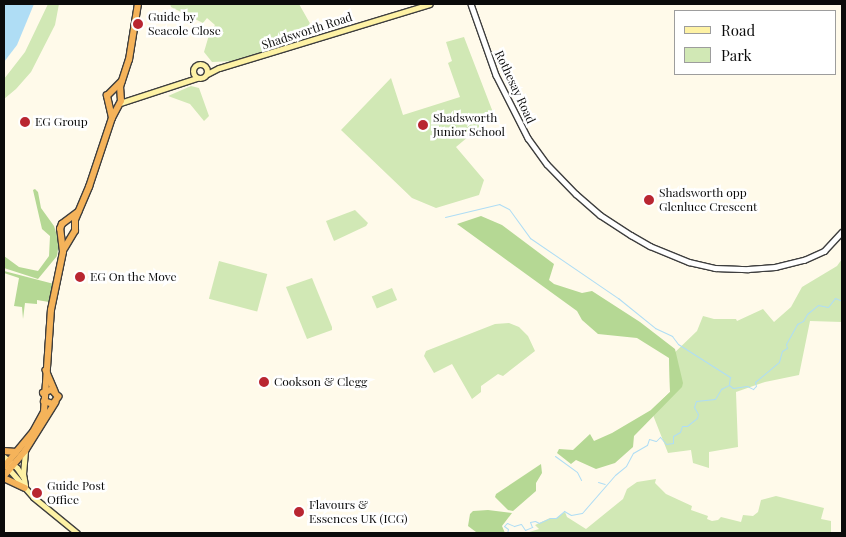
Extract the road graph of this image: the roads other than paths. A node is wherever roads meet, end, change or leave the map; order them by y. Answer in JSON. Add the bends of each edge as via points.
{"nodes":[{"id":1,"x":138,"y":4,"type":"edge"},
{"id":2,"x":430,"y":4,"type":"edge"},
{"id":3,"x":471,"y":4,"type":"edge"},
{"id":4,"x":204,"y":65,"type":"junction"},
{"id":5,"x":193,"y":68,"type":"junction"},
{"id":6,"x":219,"y":68,"type":"junction"},
{"id":7,"x":207,"y":74,"type":"junction"},
{"id":8,"x":197,"y":78,"type":"junction"},
{"id":9,"x":122,"y":80,"type":"junction"},
{"id":10,"x":181,"y":82,"type":"junction"},
{"id":11,"x":110,"y":92,"type":"junction"},
{"id":12,"x":119,"y":94,"type":"junction"},
{"id":13,"x":134,"y":98,"type":"junction"},
{"id":14,"x":119,"y":103,"type":"junction"},
{"id":15,"x":109,"y":104,"type":"junction"},
{"id":16,"x":112,"y":118,"type":"junction"},
{"id":17,"x":78,"y":212,"type":"junction"},
{"id":18,"x":66,"y":222,"type":"junction"},
{"id":19,"x":74,"y":225,"type":"junction"},
{"id":20,"x":842,"y":232,"type":"edge"},
{"id":21,"x":61,"y":233,"type":"junction"},
{"id":22,"x":71,"y":236,"type":"junction"},
{"id":23,"x":63,"y":252,"type":"junction"},
{"id":24,"x":45,"y":369,"type":"junction"},
{"id":25,"x":55,"y":391,"type":"junction"},
{"id":26,"x":44,"y":393,"type":"junction"},
{"id":27,"x":44,"y":401,"type":"junction"},
{"id":28,"x":55,"y":403,"type":"junction"},
{"id":29,"x":4,"y":451,"type":"edge"},
{"id":30,"x":25,"y":451,"type":"junction"},
{"id":31,"x":16,"y":452,"type":"junction"},
{"id":32,"x":7,"y":464,"type":"edge"},
{"id":33,"x":4,"y":477,"type":"edge"},
{"id":34,"x":23,"y":477,"type":"junction"},
{"id":35,"x":25,"y":488,"type":"junction"},
{"id":36,"x":77,"y":533,"type":"edge"}],
"edges":[{"from":1,"to":9,"type":"highway","via":[[130,60]]},
{"from":2,"to":6,"type":"main road","name":"Shadsworth Road"},
{"from":3,"to":20,"type":"street","name":"Rothesay Road","via":[[496,75],[528,138],[563,181],[600,215],[624,231],[689,262],[715,268],[748,269],[804,260],[824,251]]},
{"from":4,"to":5,"type":"main road","name":"Shadsworth Road","via":[[198,64]]},
{"from":4,"to":6,"type":"main road","name":"Shadsworth Road"},
{"from":4,"to":7,"type":"main road"},
{"from":5,"to":8,"type":"main road"},
{"from":5,"to":10,"type":"main road"},
{"from":6,"to":7,"type":"main road","name":"Shadsworth Road"},
{"from":7,"to":8,"type":"main road","name":"Shadsworth Road"},
{"from":8,"to":10,"type":"main road","name":"Shadsworth Road"},
{"from":9,"to":11,"type":"highway"},
{"from":9,"to":12,"type":"highway"},
{"from":10,"to":13,"type":"main road","name":"Shadsworth Road"},
{"from":11,"to":12,"type":"highway"},
{"from":11,"to":15,"type":"highway","via":[[106,98]]},
{"from":12,"to":13,"type":"main road"},
{"from":12,"to":14,"type":"highway"},
{"from":13,"to":14,"type":"main road","name":"Shadsworth Road"},
{"from":14,"to":15,"type":"highway","via":[[115,106]]},
{"from":14,"to":16,"type":"highway"},
{"from":15,"to":16,"type":"highway"},
{"from":16,"to":17,"type":"highway"},
{"from":17,"to":18,"type":"highway"},
{"from":17,"to":19,"type":"highway"},
{"from":18,"to":19,"type":"highway"},
{"from":18,"to":21,"type":"highway","via":[[61,226]]},
{"from":19,"to":22,"type":"highway","via":[[75,232]]},
{"from":21,"to":22,"type":"highway"},
{"from":21,"to":23,"type":"highway"},
{"from":22,"to":23,"type":"highway"},
{"from":23,"to":24,"type":"highway","via":[[51,310]]},
{"from":24,"to":25,"type":"highway"},
{"from":24,"to":26,"type":"highway"},
{"from":25,"to":26,"type":"highway"},
{"from":25,"to":28,"type":"highway","via":[[58,397]]},
{"from":26,"to":27,"type":"highway"},
{"from":27,"to":28,"type":"highway"},
{"from":27,"to":31,"type":"highway","via":[[41,419]]},
{"from":28,"to":30,"type":"highway"},
{"from":29,"to":31,"type":"highway"},
{"from":30,"to":32,"type":"highway"},
{"from":30,"to":34,"type":"main road"},
{"from":31,"to":32,"type":"highway"},
{"from":32,"to":33,"type":"highway"},
{"from":32,"to":34,"type":"main road"},
{"from":32,"to":35,"type":"main road"},
{"from":33,"to":35,"type":"highway"},
{"from":34,"to":35,"type":"main road"},
{"from":35,"to":36,"type":"main road"}]}
